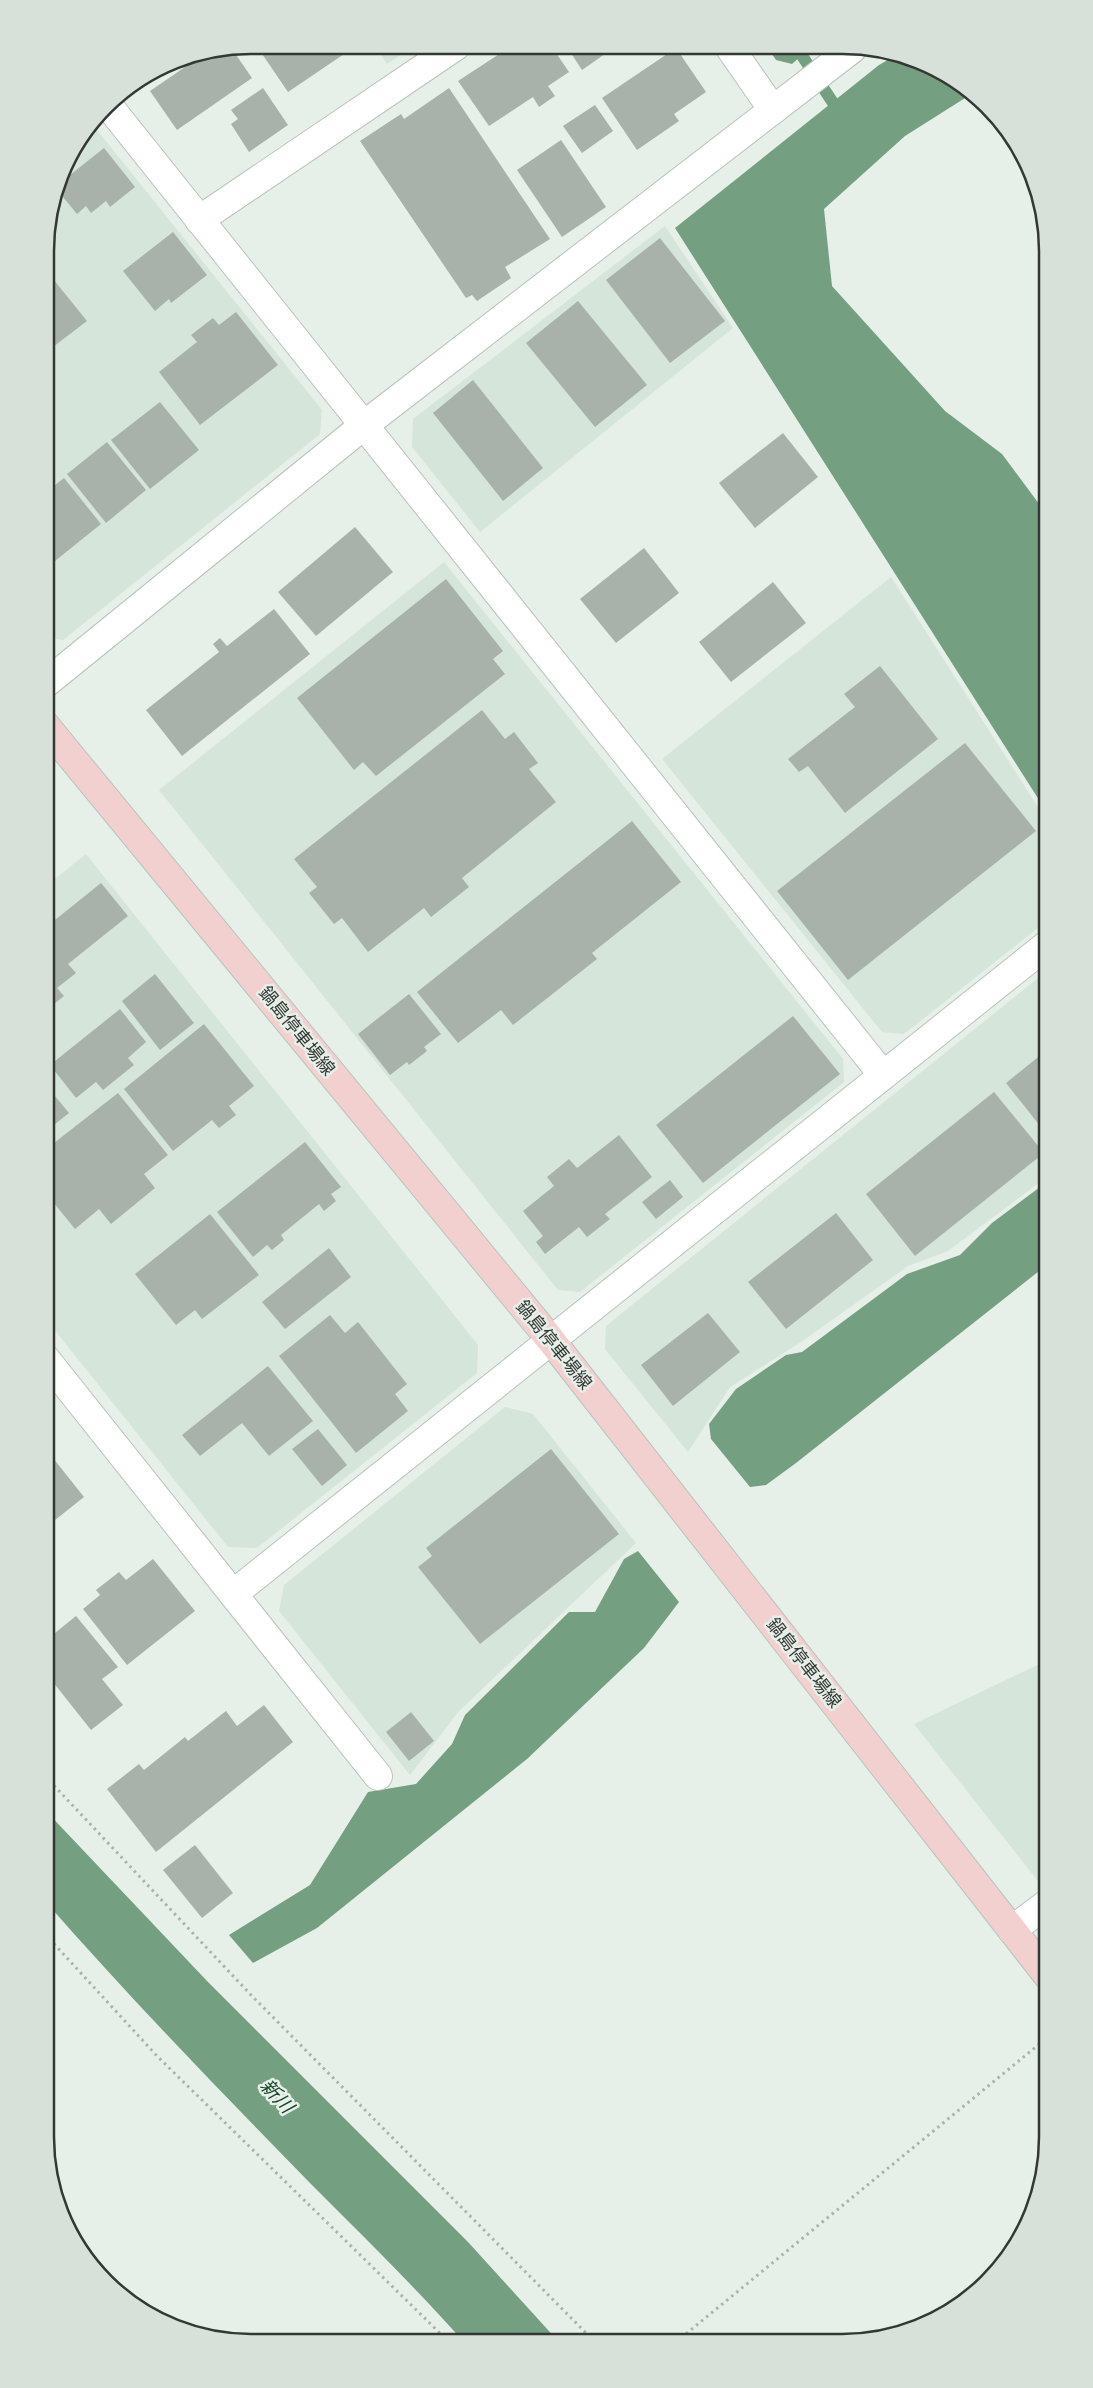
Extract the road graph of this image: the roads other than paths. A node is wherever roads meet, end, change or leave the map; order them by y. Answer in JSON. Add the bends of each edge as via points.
{"nodes":[{"id":1,"x":444,"y":54,"type":"edge"},
{"id":2,"x":735,"y":54,"type":"edge"},
{"id":3,"x":844,"y":55,"type":"edge"},
{"id":4,"x":781,"y":104,"type":"junction"},
{"id":5,"x":112,"y":110,"type":"edge"},
{"id":6,"x":199,"y":220,"type":"junction"},
{"id":7,"x":363,"y":426,"type":"junction"},
{"id":8,"x":54,"y":677,"type":"edge"},
{"id":9,"x":54,"y":736,"type":"edge"},
{"id":10,"x":1039,"y":951,"type":"edge"},
{"id":11,"x":883,"y":1075,"type":"junction"},
{"id":12,"x":550,"y":1339,"type":"junction"},
{"id":13,"x":54,"y":1369,"type":"edge"},
{"id":14,"x":233,"y":1594,"type":"junction"},
{"id":15,"x":378,"y":1776,"type":"dead end"},
{"id":16,"x":1039,"y":1910,"type":"edge"},
{"id":17,"x":1012,"y":1930,"type":"junction"},
{"id":18,"x":1039,"y":1964,"type":"edge"}],
"edges":[{"from":1,"to":6,"type":"street"},
{"from":2,"to":4,"type":"street"},
{"from":3,"to":4,"type":"street"},
{"from":4,"to":7,"type":"street"},
{"from":5,"to":6,"type":"street"},
{"from":6,"to":7,"type":"street"},
{"from":7,"to":8,"type":"street"},
{"from":7,"to":11,"type":"street"},
{"from":9,"to":12,"type":"main road","name":"鍋島停車場線"},
{"from":10,"to":11,"type":"street"},
{"from":11,"to":12,"type":"street"},
{"from":12,"to":14,"type":"street"},
{"from":12,"to":17,"type":"main road","name":"鍋島停車場線"},
{"from":13,"to":14,"type":"street"},
{"from":14,"to":15,"type":"street"},
{"from":16,"to":17,"type":"street"},
{"from":17,"to":18,"type":"main road","name":"鍋島停車場線"}]}
